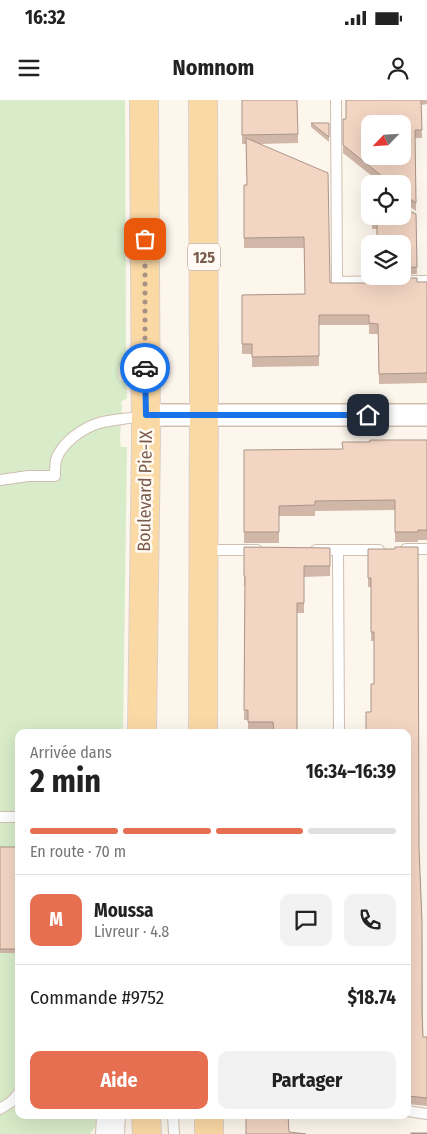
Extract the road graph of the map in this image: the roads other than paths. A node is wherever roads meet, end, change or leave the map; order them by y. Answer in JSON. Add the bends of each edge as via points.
{"nodes":[{"id":1,"x":144,"y":100,"type":"edge"},
{"id":2,"x":203,"y":100,"type":"edge"},
{"id":3,"x":336,"y":100,"type":"edge"},
{"id":4,"x":427,"y":281,"type":"edge"},
{"id":5,"x":146,"y":415,"type":"junction"},
{"id":6,"x":204,"y":415,"type":"junction"},
{"id":7,"x":427,"y":415,"type":"edge"},
{"id":8,"x":0,"y":480,"type":"edge"},
{"id":9,"x":427,"y":549,"type":"edge"},
{"id":10,"x":203,"y":550,"type":"junction"},
{"id":11,"x":271,"y":550,"type":"edge"},
{"id":12,"x":309,"y":550,"type":"edge"},
{"id":13,"x":338,"y":550,"type":"junction"},
{"id":14,"x":202,"y":662,"type":"junction"},
{"id":15,"x":142,"y":677,"type":"junction"},
{"id":16,"x":142,"y":729,"type":"edge"},
{"id":17,"x":148,"y":729,"type":"edge"},
{"id":18,"x":196,"y":729,"type":"edge"},
{"id":19,"x":203,"y":729,"type":"edge"},
{"id":20,"x":339,"y":729,"type":"edge"},
{"id":21,"x":0,"y":817,"type":"edge"},
{"id":22,"x":15,"y":817,"type":"edge"},
{"id":23,"x":15,"y":1098,"type":"edge"},
{"id":24,"x":0,"y":1109,"type":"edge"},
{"id":25,"x":411,"y":1111,"type":"edge"},
{"id":26,"x":427,"y":1114,"type":"edge"},
{"id":27,"x":111,"y":1119,"type":"edge"},
{"id":28,"x":146,"y":1119,"type":"edge"},
{"id":29,"x":174,"y":1119,"type":"edge"},
{"id":30,"x":209,"y":1119,"type":"edge"},
{"id":31,"x":110,"y":1134,"type":"edge"},
{"id":32,"x":147,"y":1134,"type":"edge"},
{"id":33,"x":174,"y":1134,"type":"edge"},
{"id":34,"x":209,"y":1134,"type":"edge"}],
"edges":[{"from":1,"to":5,"type":"main road","name":"Boulevard Pie-IX"},
{"from":2,"to":6,"type":"main road","number":"125"},
{"from":3,"to":4,"type":"lane","via":[[337,282]]},
{"from":5,"to":6,"type":"street"},
{"from":5,"to":8,"type":"lane","via":[[99,423],[81,432],[59,453],[55,476]]},
{"from":5,"to":15,"type":"main road","name":"Boulevard Pie-IX"},
{"from":6,"to":7,"type":"street"},
{"from":6,"to":10,"type":"main road","number":"125"},
{"from":9,"to":13,"type":"lane"},
{"from":10,"to":11,"type":"lane"},
{"from":10,"to":14,"type":"main road","number":"125"},
{"from":12,"to":13,"type":"lane"},
{"from":13,"to":20,"type":"lane"},
{"from":14,"to":18,"type":"lane"},
{"from":14,"to":19,"type":"main road","number":"125"},
{"from":15,"to":16,"type":"main road","name":"Boulevard Pie-IX"},
{"from":15,"to":17,"type":"lane"},
{"from":21,"to":22,"type":"lane"},
{"from":23,"to":24,"type":"lane"},
{"from":25,"to":26,"type":"lane"},
{"from":27,"to":31,"type":"main road"},
{"from":28,"to":32,"type":"main road"},
{"from":29,"to":33,"type":"lane"},
{"from":30,"to":34,"type":"main road"}]}
